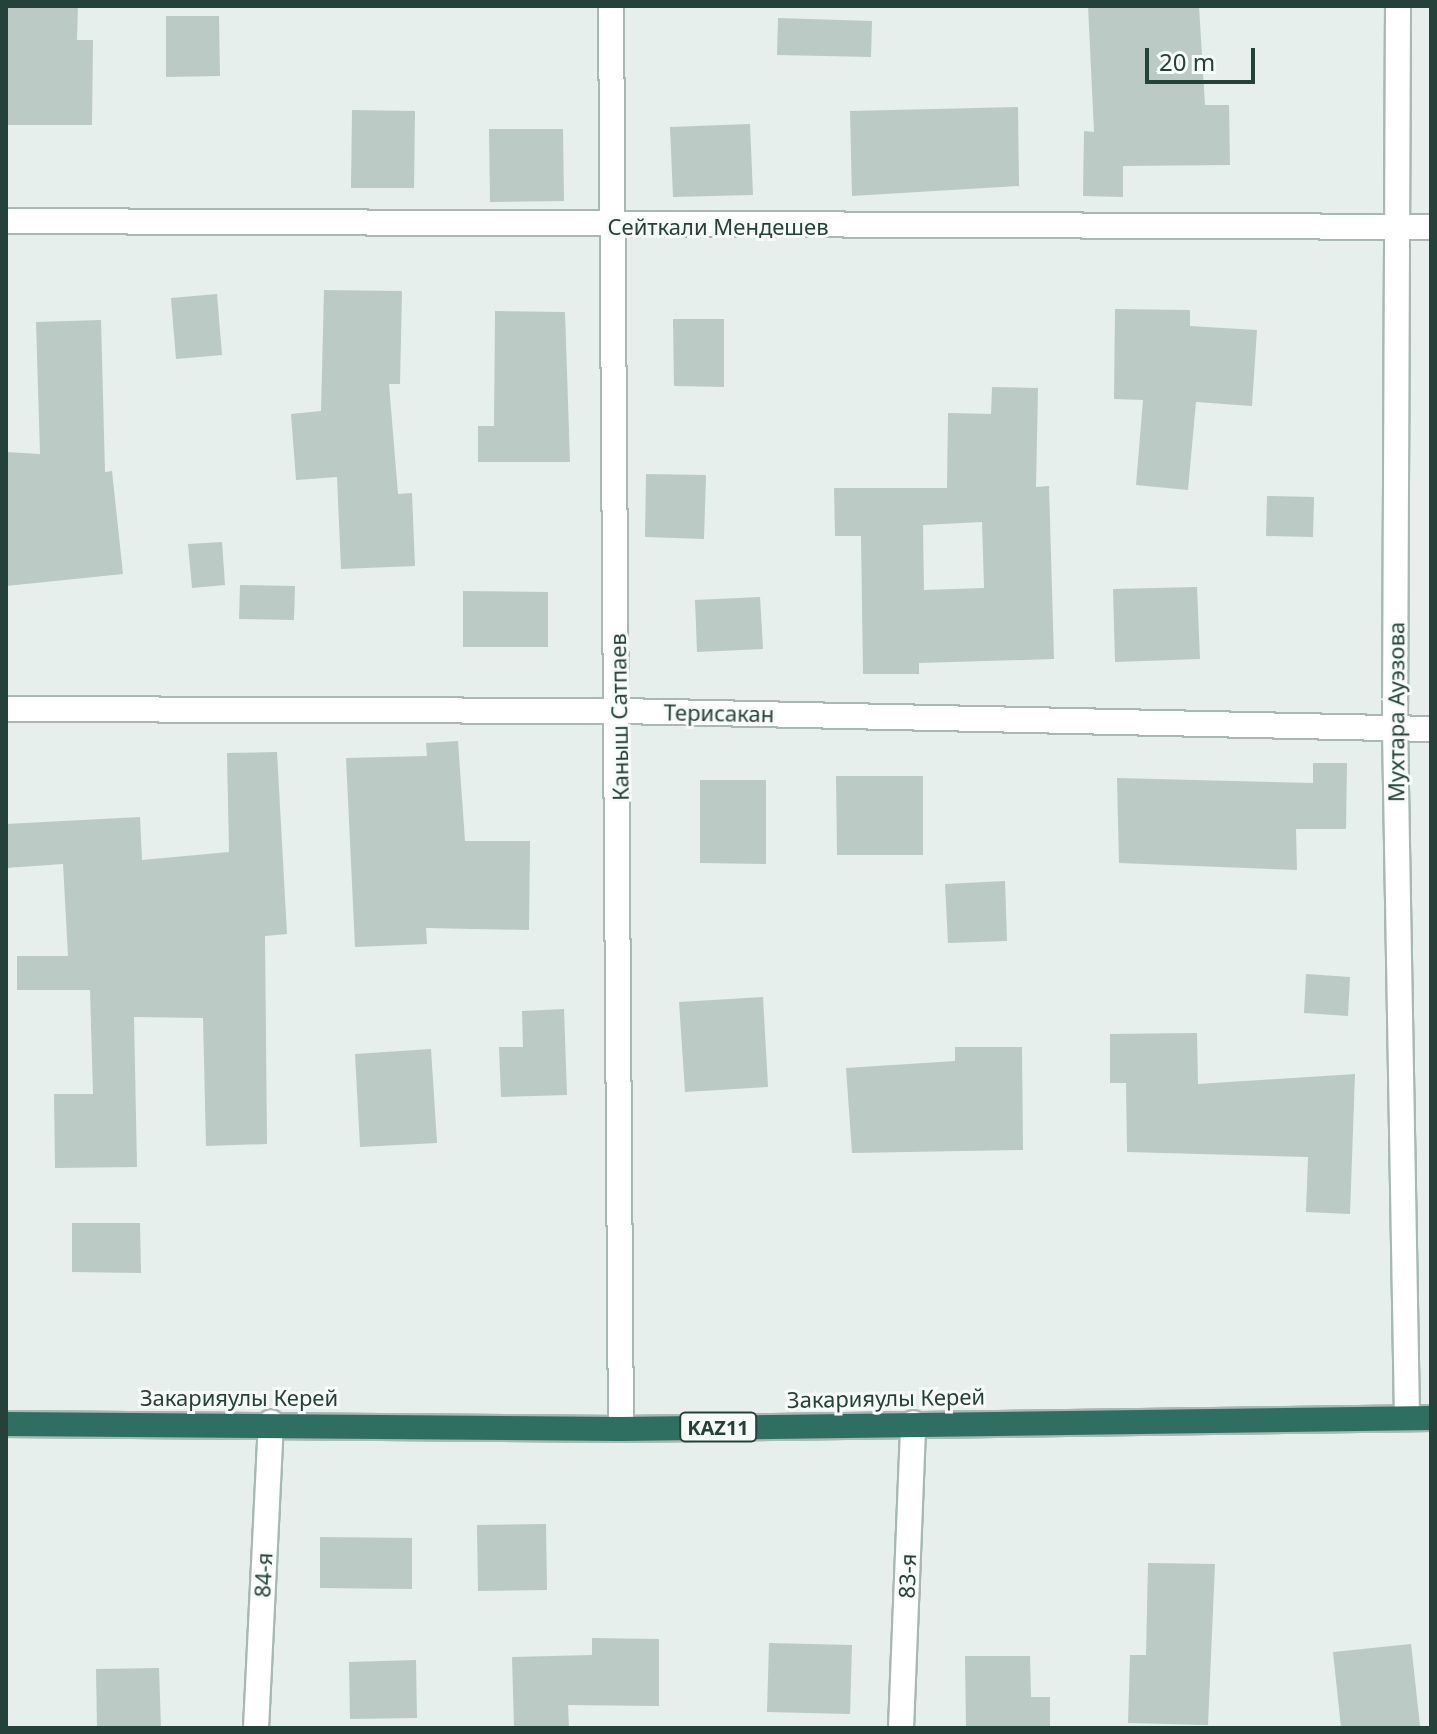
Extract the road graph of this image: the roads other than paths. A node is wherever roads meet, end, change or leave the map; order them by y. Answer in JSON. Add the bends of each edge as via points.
{"nodes":[{"id":1,"x":611,"y":6,"type":"edge"},
{"id":2,"x":1398,"y":6,"type":"edge"},
{"id":3,"x":6,"y":221,"type":"edge"},
{"id":4,"x":612,"y":227,"type":"junction"},
{"id":5,"x":1398,"y":227,"type":"junction"},
{"id":6,"x":1431,"y":227,"type":"edge"},
{"id":7,"x":6,"y":709,"type":"edge"},
{"id":8,"x":620,"y":711,"type":"junction"},
{"id":9,"x":1395,"y":729,"type":"junction"},
{"id":10,"x":1431,"y":729,"type":"edge"},
{"id":11,"x":1419,"y":1418,"type":"edge"},
{"id":12,"x":271,"y":1422,"type":"junction"},
{"id":13,"x":913,"y":1423,"type":"junction"},
{"id":14,"x":6,"y":1424,"type":"edge"},
{"id":15,"x":621,"y":1429,"type":"junction"},
{"id":16,"x":256,"y":1728,"type":"edge"},
{"id":17,"x":901,"y":1728,"type":"edge"}],
"edges":[{"from":1,"to":4,"type":"street","name":"Каныш Сатпаев"},
{"from":2,"to":5,"type":"street","name":"Мухтара Ауэзова"},
{"from":3,"to":4,"type":"street","name":"Сейткали Мендешев"},
{"from":4,"to":5,"type":"street","name":"Сейткали Мендешев"},
{"from":4,"to":8,"type":"street","name":"Каныш Сатпаев"},
{"from":5,"to":6,"type":"street","name":"Сейткали Мендешев"},
{"from":5,"to":9,"type":"street","name":"Мухтара Ауэзова"},
{"from":7,"to":8,"type":"street","name":"Терисакан"},
{"from":8,"to":9,"type":"street","name":"Терисакан"},
{"from":8,"to":15,"type":"street","name":"Каныш Сатпаев"},
{"from":9,"to":10,"type":"street","name":"Терисакан"},
{"from":9,"to":11,"type":"street","name":"Мухтара Ауэзова"},
{"from":11,"to":13,"type":"highway","name":"Закарияулы Керей","number":"KAZ11"},
{"from":12,"to":14,"type":"highway","name":"Закарияулы Керей","number":"KAZ11"},
{"from":12,"to":15,"type":"highway","name":"Закарияулы Керей","number":"KAZ11"},
{"from":12,"to":16,"type":"street","name":"84-я"},
{"from":13,"to":15,"type":"highway","name":"Закарияулы Керей","number":"KAZ11"},
{"from":13,"to":17,"type":"street","name":"83-я"}]}
